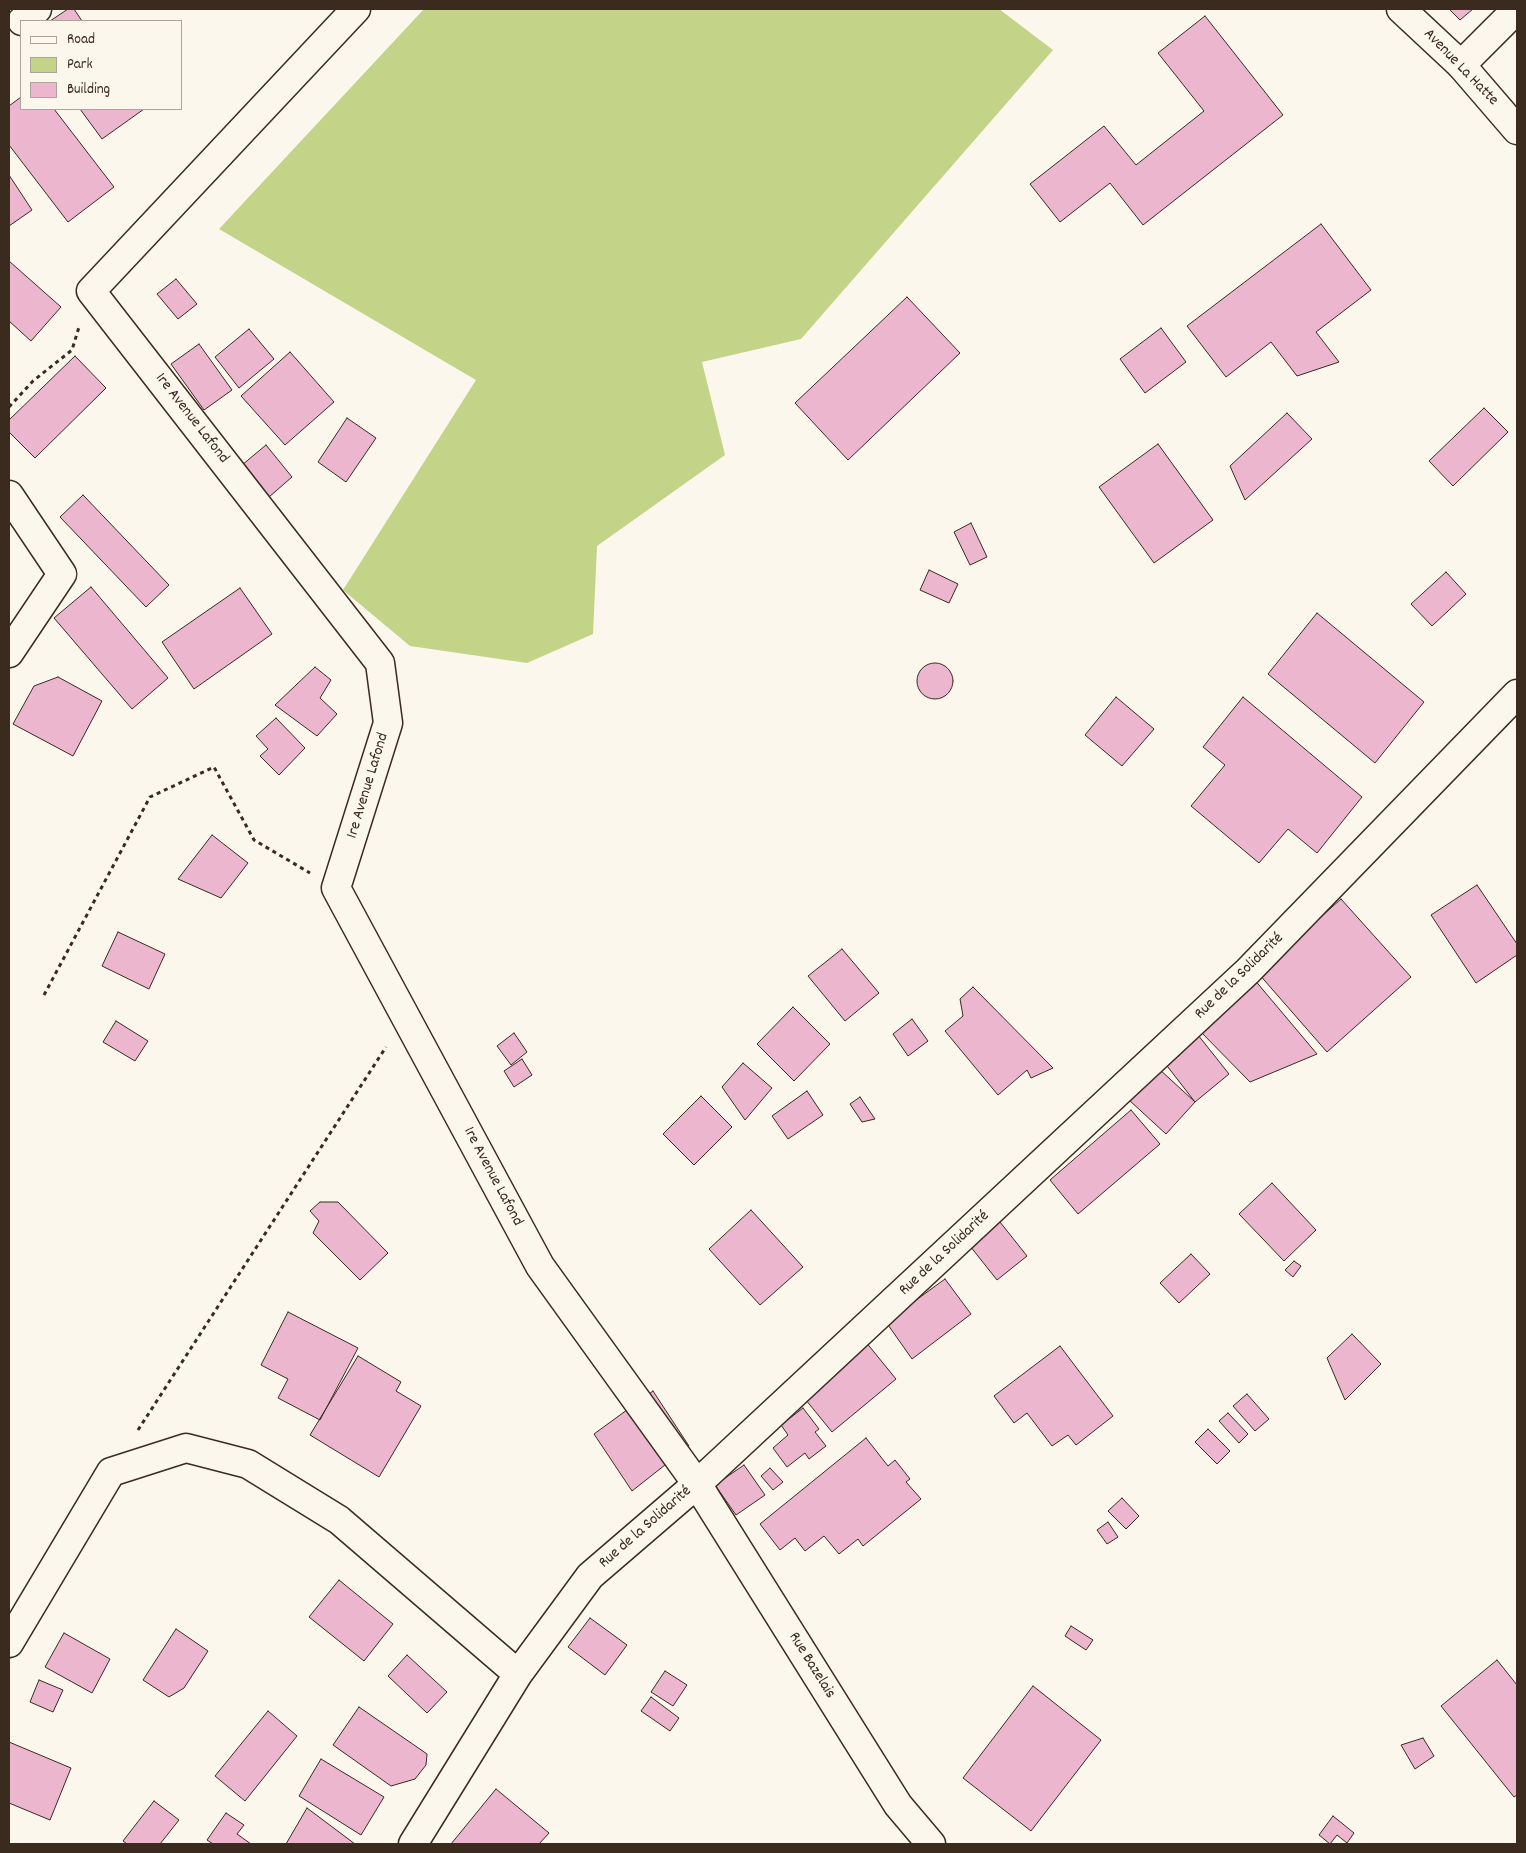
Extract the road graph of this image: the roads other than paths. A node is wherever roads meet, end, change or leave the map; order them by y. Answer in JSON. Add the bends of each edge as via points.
{"nodes":[{"id":1,"x":37,"y":9,"type":"edge"},
{"id":2,"x":356,"y":9,"type":"edge"},
{"id":3,"x":1401,"y":9,"type":"edge"},
{"id":4,"x":1517,"y":9,"type":"edge"},
{"id":5,"x":24,"y":20,"type":"edge"},
{"id":6,"x":20,"y":24,"type":"edge"},
{"id":7,"x":9,"y":32,"type":"edge"},
{"id":8,"x":1461,"y":65,"type":"junction"},
{"id":9,"x":1517,"y":130,"type":"edge"},
{"id":10,"x":9,"y":495,"type":"edge"},
{"id":11,"x":9,"y":653,"type":"edge"},
{"id":12,"x":1517,"y":694,"type":"edge"},
{"id":13,"x":697,"y":1484,"type":"junction"},
{"id":14,"x":9,"y":1643,"type":"edge"},
{"id":15,"x":518,"y":1674,"type":"junction"},
{"id":16,"x":413,"y":1844,"type":"edge"},
{"id":17,"x":931,"y":1844,"type":"edge"}],
"edges":[{"from":1,"to":5,"type":"street"},
{"from":2,"to":13,"type":"street","name":"1re Avenue Lafond","via":[[91,291],[380,663],[388,724],[336,888],[540,1266]]},
{"from":3,"to":8,"type":"street","name":"Avenue La Hatte"},
{"from":4,"to":8,"type":"street"},
{"from":6,"to":7,"type":"street"},
{"from":8,"to":9,"type":"street","name":"Avenue La Hatte"},
{"from":10,"to":11,"type":"street","via":[[62,574]]},
{"from":12,"to":13,"type":"street","name":"Rue de la Solidarité","via":[[1248,971]]},
{"from":13,"to":15,"type":"street","name":"Rue de la Solidarité","via":[[590,1576]]},
{"from":13,"to":17,"type":"street","name":"Rue Bazelais","via":[[898,1805]]},
{"from":14,"to":15,"type":"street","via":[[111,1472],[186,1448],[248,1464],[339,1520]]},
{"from":15,"to":16,"type":"street","name":"Rue de la Solidarité"}]}
